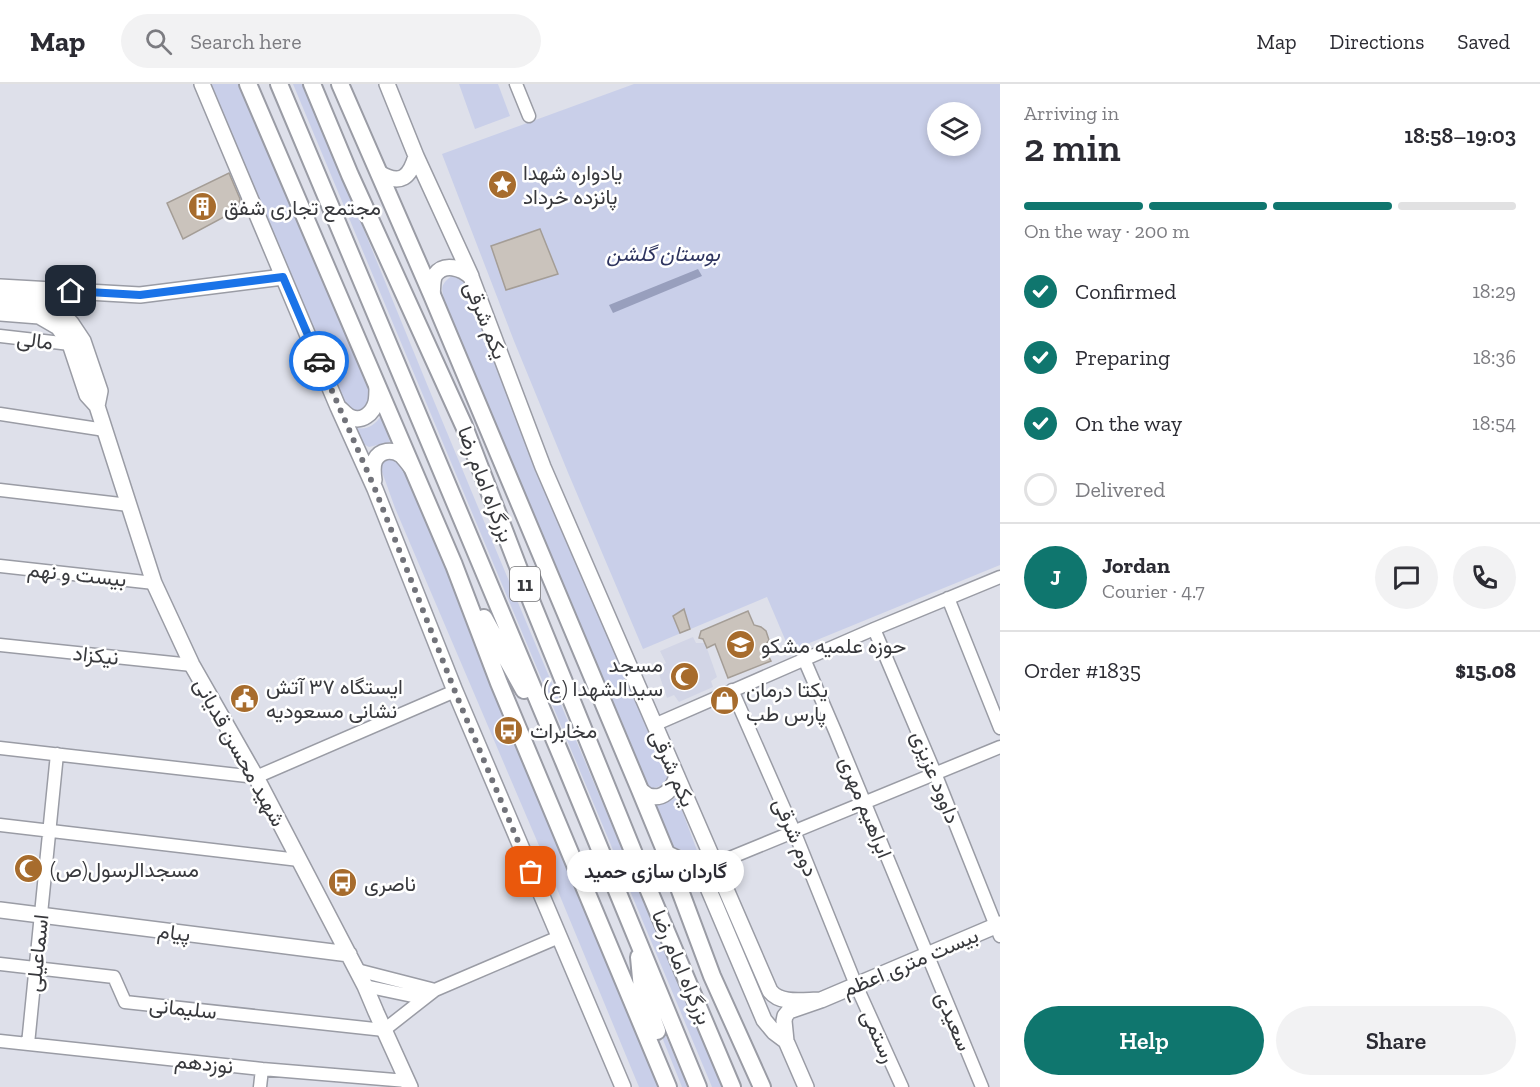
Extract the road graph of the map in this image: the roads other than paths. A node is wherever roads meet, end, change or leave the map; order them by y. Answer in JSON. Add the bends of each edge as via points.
{"nodes":[{"id":1,"x":202,"y":84,"type":"edge"},
{"id":2,"x":248,"y":84,"type":"edge"},
{"id":3,"x":279,"y":84,"type":"edge"},
{"id":4,"x":312,"y":84,"type":"edge"},
{"id":5,"x":340,"y":84,"type":"edge"},
{"id":6,"x":387,"y":84,"type":"edge"},
{"id":7,"x":516,"y":84,"type":"edge"},
{"id":8,"x":529,"y":116,"type":"dead end"},
{"id":9,"x":416,"y":156,"type":"junction"},
{"id":10,"x":379,"y":173,"type":"junction"},
{"id":11,"x":283,"y":277,"type":"junction"},
{"id":12,"x":471,"y":277,"type":"junction"},
{"id":13,"x":0,"y":287,"type":"edge"},
{"id":14,"x":432,"y":295,"type":"junction"},
{"id":15,"x":0,"y":299,"type":"edge"},
{"id":16,"x":0,"y":313,"type":"edge"},
{"id":17,"x":0,"y":336,"type":"edge"},
{"id":18,"x":70,"y":344,"type":"junction"},
{"id":19,"x":463,"y":368,"type":"junction"},
{"id":20,"x":377,"y":387,"type":"junction"},
{"id":21,"x":98,"y":406,"type":"junction"},
{"id":22,"x":338,"y":407,"type":"junction"},
{"id":23,"x":0,"y":414,"type":"edge"},
{"id":24,"x":105,"y":430,"type":"junction"},
{"id":25,"x":413,"y":469,"type":"junction"},
{"id":26,"x":375,"y":489,"type":"junction"},
{"id":27,"x":0,"y":490,"type":"edge"},
{"id":28,"x":129,"y":505,"type":"junction"},
{"id":29,"x":454,"y":565,"type":"junction"},
{"id":30,"x":0,"y":566,"type":"edge"},
{"id":31,"x":1000,"y":577,"type":"edge"},
{"id":32,"x":154,"y":583,"type":"junction"},
{"id":33,"x":948,"y":598,"type":"junction"},
{"id":34,"x":532,"y":603,"type":"junction"},
{"id":35,"x":873,"y":629,"type":"junction"},
{"id":36,"x":0,"y":645,"type":"edge"},
{"id":37,"x":804,"y":659,"type":"junction"},
{"id":38,"x":192,"y":665,"type":"junction"},
{"id":39,"x":732,"y":690,"type":"junction"},
{"id":40,"x":455,"y":691,"type":"junction"},
{"id":41,"x":654,"y":724,"type":"junction"},
{"id":42,"x":1000,"y":728,"type":"edge"},
{"id":43,"x":1000,"y":747,"type":"edge"},
{"id":44,"x":0,"y":748,"type":"edge"},
{"id":45,"x":57,"y":754,"type":"junction"},
{"id":46,"x":564,"y":762,"type":"junction"},
{"id":47,"x":935,"y":773,"type":"junction"},
{"id":48,"x":677,"y":776,"type":"junction"},
{"id":49,"x":256,"y":777,"type":"junction"},
{"id":50,"x":640,"y":790,"type":"junction"},
{"id":51,"x":864,"y":802,"type":"junction"},
{"id":52,"x":0,"y":825,"type":"edge"},
{"id":53,"x":50,"y":831,"type":"junction"},
{"id":54,"x":794,"y":831,"type":"junction"},
{"id":55,"x":666,"y":853,"type":"junction"},
{"id":56,"x":299,"y":860,"type":"junction"},
{"id":57,"x":714,"y":864,"type":"junction"},
{"id":58,"x":0,"y":910,"type":"edge"},
{"id":59,"x":41,"y":915,"type":"junction"},
{"id":60,"x":999,"y":928,"type":"edge"},
{"id":61,"x":559,"y":937,"type":"junction"},
{"id":62,"x":637,"y":939,"type":"junction"},
{"id":63,"x":349,"y":954,"type":"junction"},
{"id":64,"x":928,"y":955,"type":"junction"},
{"id":65,"x":0,"y":964,"type":"edge"},
{"id":66,"x":36,"y":968,"type":"junction"},
{"id":67,"x":357,"y":970,"type":"junction"},
{"id":68,"x":856,"y":985,"type":"junction"},
{"id":69,"x":365,"y":986,"type":"junction"},
{"id":70,"x":435,"y":990,"type":"junction"},
{"id":71,"x":422,"y":998,"type":"junction"},
{"id":72,"x":821,"y":1000,"type":"junction"},
{"id":73,"x":384,"y":1030,"type":"junction"},
{"id":74,"x":0,"y":1041,"type":"edge"},
{"id":75,"x":786,"y":1041,"type":"junction"},
{"id":76,"x":28,"y":1044,"type":"junction"},
{"id":77,"x":262,"y":1069,"type":"junction"},
{"id":78,"x":409,"y":1084,"type":"edge"},
{"id":79,"x":260,"y":1087,"type":"edge"},
{"id":80,"x":623,"y":1087,"type":"edge"},
{"id":81,"x":668,"y":1087,"type":"edge"},
{"id":82,"x":680,"y":1087,"type":"edge"},
{"id":83,"x":699,"y":1087,"type":"edge"},
{"id":84,"x":732,"y":1087,"type":"edge"},
{"id":85,"x":762,"y":1087,"type":"edge"},
{"id":86,"x":806,"y":1087,"type":"edge"},
{"id":87,"x":902,"y":1087,"type":"edge"},
{"id":88,"x":982,"y":1087,"type":"edge"}],
"edges":[{"from":1,"to":11,"type":"main road"},
{"from":2,"to":20,"type":"highway"},
{"from":3,"to":46,"type":"highway","name":"بزرگراه امام رضا","number":"11"},
{"from":4,"to":34,"type":"highway","name":"بزرگراه امام رضا","number":"11","via":[[464,426]]},
{"from":5,"to":10,"type":"highway"},
{"from":6,"to":9,"type":"main road"},
{"from":7,"to":8,"type":"street"},
{"from":9,"to":10,"type":"main road","via":[[409,173],[402,178],[396,180]]},
{"from":9,"to":12,"type":"main road"},
{"from":10,"to":14,"type":"highway"},
{"from":11,"to":13,"type":"main road","via":[[140,295]]},
{"from":11,"to":22,"type":"main road"},
{"from":12,"to":14,"type":"main road","name":"یکم شرقی","via":[[455,267],[436,273]]},
{"from":12,"to":41,"type":"main road","name":"یکم شرقی","via":[[543,467]]},
{"from":14,"to":19,"type":"highway"},
{"from":15,"to":21,"type":"main road","name":"شهید محسن قدیانی","via":[[39,302],[56,309],[71,323],[82,341],[100,391]]},
{"from":16,"to":18,"type":"main road","name":"شهید محسن قدیانی","via":[[39,316],[58,327]]},
{"from":17,"to":18,"type":"street","name":"مالی"},
{"from":18,"to":21,"type":"main road","name":"شهید محسن قدیانی","via":[[87,395]]},
{"from":19,"to":34,"type":"highway"},
{"from":19,"to":50,"type":"highway"},
{"from":20,"to":22,"type":"main road","via":[[372,412],[365,417],[357,419]]},
{"from":20,"to":25,"type":"highway"},
{"from":21,"to":24,"type":"main road","name":"شهید محسن قدیانی"},
{"from":22,"to":26,"type":"main road"},
{"from":23,"to":24,"type":"street"},
{"from":24,"to":28,"type":"main road","name":"شهید محسن قدیانی"},
{"from":25,"to":26,"type":"main road","via":[[394,452],[379,454],[374,461]]},
{"from":25,"to":29,"type":"highway"},
{"from":26,"to":40,"type":"main road"},
{"from":27,"to":28,"type":"street"},
{"from":28,"to":32,"type":"main road","name":"شهید محسن قدیانی"},
{"from":29,"to":46,"type":"highway"},
{"from":29,"to":81,"type":"highway"},
{"from":30,"to":32,"type":"street","name":"بیست و نهم"},
{"from":31,"to":33,"type":"street"},
{"from":32,"to":38,"type":"main road","name":"شهید محسن قدیانی"},
{"from":33,"to":35,"type":"street"},
{"from":33,"to":42,"type":"street"},
{"from":34,"to":84,"type":"highway","name":"بزرگراه امام رضا","number":"11"},
{"from":35,"to":37,"type":"street"},
{"from":35,"to":47,"type":"street","name":"داوود عزیزی"},
{"from":36,"to":38,"type":"street","name":"نیکزاد"},
{"from":37,"to":39,"type":"street"},
{"from":37,"to":51,"type":"street","name":"ابراهیم مهری"},
{"from":38,"to":49,"type":"main road","name":"شهید محسن قدیانی"},
{"from":39,"to":41,"type":"street"},
{"from":39,"to":54,"type":"street","name":"دوم شرقی"},
{"from":40,"to":49,"type":"street"},
{"from":40,"to":61,"type":"main road"},
{"from":41,"to":48,"type":"main road","name":"یکم شرقی"},
{"from":43,"to":47,"type":"street"},
{"from":44,"to":45,"type":"street"},
{"from":45,"to":49,"type":"street"},
{"from":45,"to":53,"type":"street","name":"اسماعیلی"},
{"from":46,"to":62,"type":"highway","name":"بزرگراه امام رضا","number":"11"},
{"from":47,"to":51,"type":"street"},
{"from":47,"to":60,"type":"street","name":"داوود عزیزی"},
{"from":48,"to":50,"type":"main road","via":[[669,792],[663,795],[649,796]]},
{"from":48,"to":57,"type":"main road","name":"یکم شرقی"},
{"from":49,"to":56,"type":"main road","name":"شهید محسن قدیانی"},
{"from":50,"to":55,"type":"highway"},
{"from":51,"to":54,"type":"street"},
{"from":51,"to":64,"type":"street","name":"ابراهیم مهری"},
{"from":52,"to":53,"type":"street"},
{"from":53,"to":56,"type":"street"},
{"from":53,"to":59,"type":"street","name":"اسماعیلی"},
{"from":54,"to":57,"type":"street"},
{"from":54,"to":68,"type":"street","name":"دوم شرقی"},
{"from":55,"to":75,"type":"main road","via":[[700,869],[764,1020]]},
{"from":55,"to":85,"type":"highway","via":[[712,976]]},
{"from":56,"to":63,"type":"main road","name":"شهید محسن قدیانی"},
{"from":57,"to":72,"type":"main road","name":"یکم شرقی","via":[[774,997]]},
{"from":58,"to":59,"type":"main road","name":"پیام"},
{"from":59,"to":63,"type":"main road","name":"پیام"},
{"from":59,"to":66,"type":"street","name":"اسماعیلی"},
{"from":60,"to":64,"type":"main road","name":"بیست متری اعظم"},
{"from":61,"to":70,"type":"street"},
{"from":61,"to":80,"type":"main road"},
{"from":62,"to":82,"type":"highway","via":[[642,989]]},
{"from":62,"to":83,"type":"highway","name":"بزرگراه امام رضا","number":"11"},
{"from":63,"to":67,"type":"main road","name":"شهید محسن قدیانی"},
{"from":64,"to":68,"type":"main road","name":"بیست متری اعظم"},
{"from":64,"to":88,"type":"street","name":"سعیدی"},
{"from":65,"to":66,"type":"street","name":"سلیمانی"},
{"from":66,"to":73,"type":"street","name":"سلیمانی","via":[[114,977],[125,1002]]},
{"from":66,"to":76,"type":"street","name":"اسماعیلی"},
{"from":67,"to":69,"type":"main road","name":"شهید محسن قدیانی"},
{"from":67,"to":70,"type":"street"},
{"from":68,"to":72,"type":"main road","name":"بیست متری اعظم"},
{"from":68,"to":87,"type":"street","name":"رستمی"},
{"from":69,"to":71,"type":"street"},
{"from":69,"to":73,"type":"main road","name":"شهید محسن قدیانی"},
{"from":70,"to":71,"type":"street"},
{"from":71,"to":73,"type":"street"},
{"from":72,"to":75,"type":"main road","via":[[789,1011],[784,1021]]},
{"from":73,"to":78,"type":"main road","name":"شهید محسن قدیانی"},
{"from":74,"to":76,"type":"street","name":"نوزدهم"},
{"from":75,"to":86,"type":"main road"},
{"from":76,"to":77,"type":"street","name":"نوزدهم"},
{"from":77,"to":78,"type":"street","name":"نوزدهم"},
{"from":77,"to":79,"type":"street"}]}
